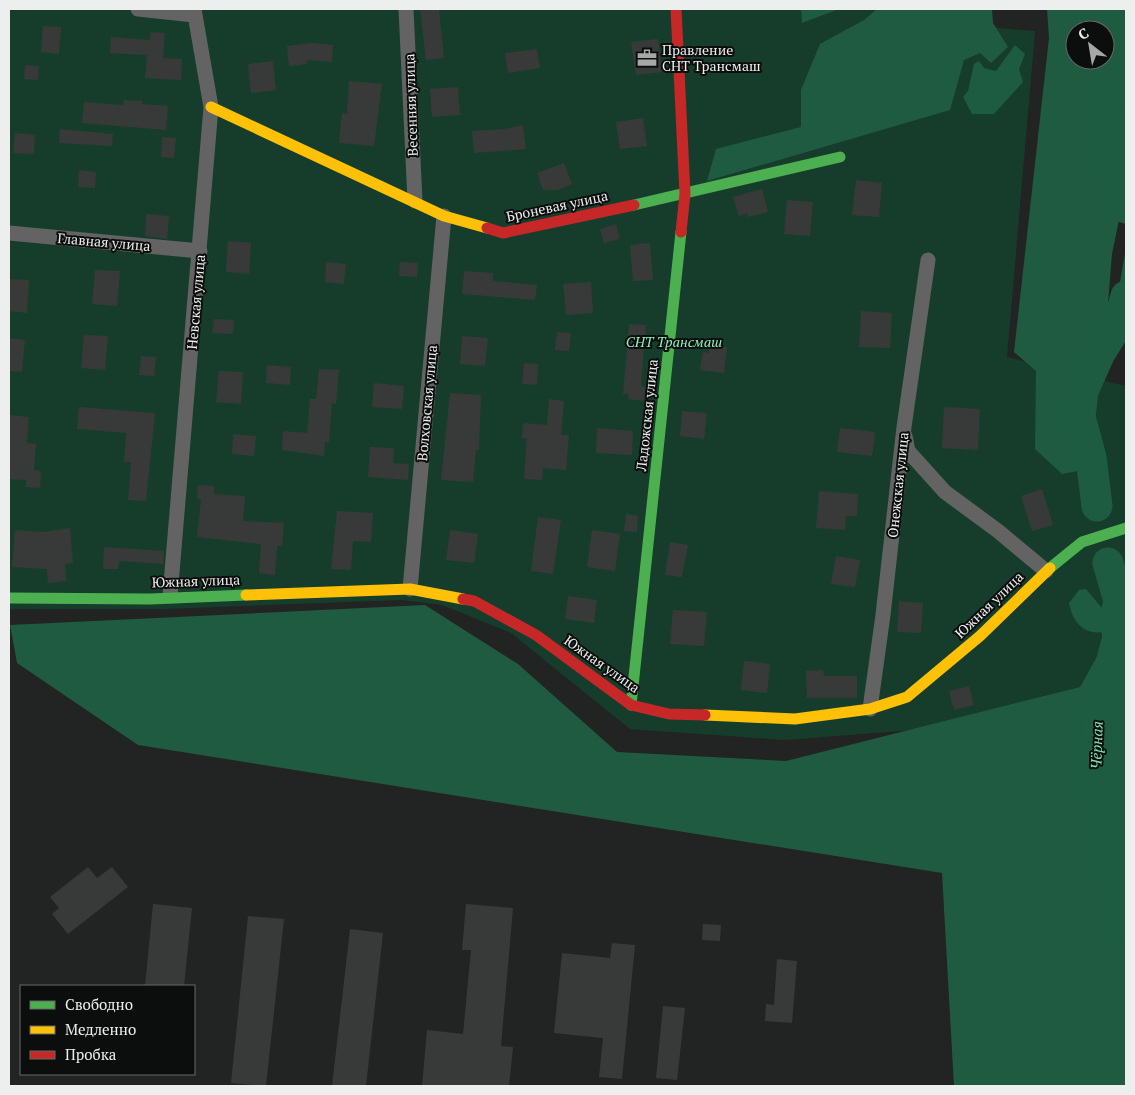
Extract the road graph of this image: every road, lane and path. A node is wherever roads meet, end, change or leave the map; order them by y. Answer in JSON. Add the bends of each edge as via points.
{"nodes":[{"id":1,"x":138,"y":9,"type":"edge"},
{"id":2,"x":406,"y":9,"type":"edge"},
{"id":3,"x":676,"y":9,"type":"edge"},
{"id":4,"x":194,"y":12,"type":"edge"},
{"id":5,"x":211,"y":107,"type":"junction"},
{"id":6,"x":840,"y":157,"type":"dead end"},
{"id":7,"x":685,"y":194,"type":"junction"},
{"id":8,"x":415,"y":201,"type":"junction"},
{"id":9,"x":444,"y":216,"type":"junction"},
{"id":10,"x":9,"y":233,"type":"edge"},
{"id":11,"x":200,"y":251,"type":"junction"},
{"id":12,"x":928,"y":260,"type":"dead end"},
{"id":13,"x":904,"y":427,"type":"junction"},
{"id":14,"x":1126,"y":528,"type":"edge"},
{"id":15,"x":1046,"y":571,"type":"junction"},
{"id":16,"x":410,"y":589,"type":"junction"},
{"id":17,"x":170,"y":596,"type":"junction"},
{"id":18,"x":9,"y":598,"type":"edge"},
{"id":19,"x":631,"y":705,"type":"junction"},
{"id":20,"x":870,"y":709,"type":"junction"}],
"edges":[{"from":1,"to":4,"type":"street"},
{"from":2,"to":8,"type":"street","name":"Весенняя улица"},
{"from":3,"to":7,"type":"street","name":"Ладожская улица"},
{"from":4,"to":5,"type":"street","name":"Невская улица"},
{"from":5,"to":8,"type":"street","name":"Броневая улица"},
{"from":5,"to":11,"type":"street","name":"Невская улица"},
{"from":6,"to":7,"type":"street","name":"Броневая улица"},
{"from":7,"to":9,"type":"street","name":"Броневая улица","via":[[503,233]]},
{"from":7,"to":19,"type":"street","name":"Ладожская улица"},
{"from":8,"to":9,"type":"street","name":"Броневая улица"},
{"from":9,"to":16,"type":"street","name":"Волховская улица"},
{"from":10,"to":11,"type":"street","name":"Главная улица"},
{"from":11,"to":17,"type":"street","name":"Невская улица"},
{"from":12,"to":13,"type":"street","name":"Онежская улица"},
{"from":13,"to":15,"type":"street","via":[[908,452],[945,492]]},
{"from":13,"to":20,"type":"street","name":"Онежская улица"},
{"from":14,"to":15,"type":"street","name":"Южная улица","via":[[1082,542]]},
{"from":15,"to":20,"type":"street","name":"Южная улица","via":[[980,636],[907,697]]},
{"from":16,"to":17,"type":"street","name":"Южная улица"},
{"from":16,"to":19,"type":"street","name":"Южная улица","via":[[474,601],[536,635]]},
{"from":17,"to":18,"type":"street","name":"Южная улица"},
{"from":19,"to":20,"type":"street","name":"Южная улица","via":[[669,714],[795,719]]}]}
